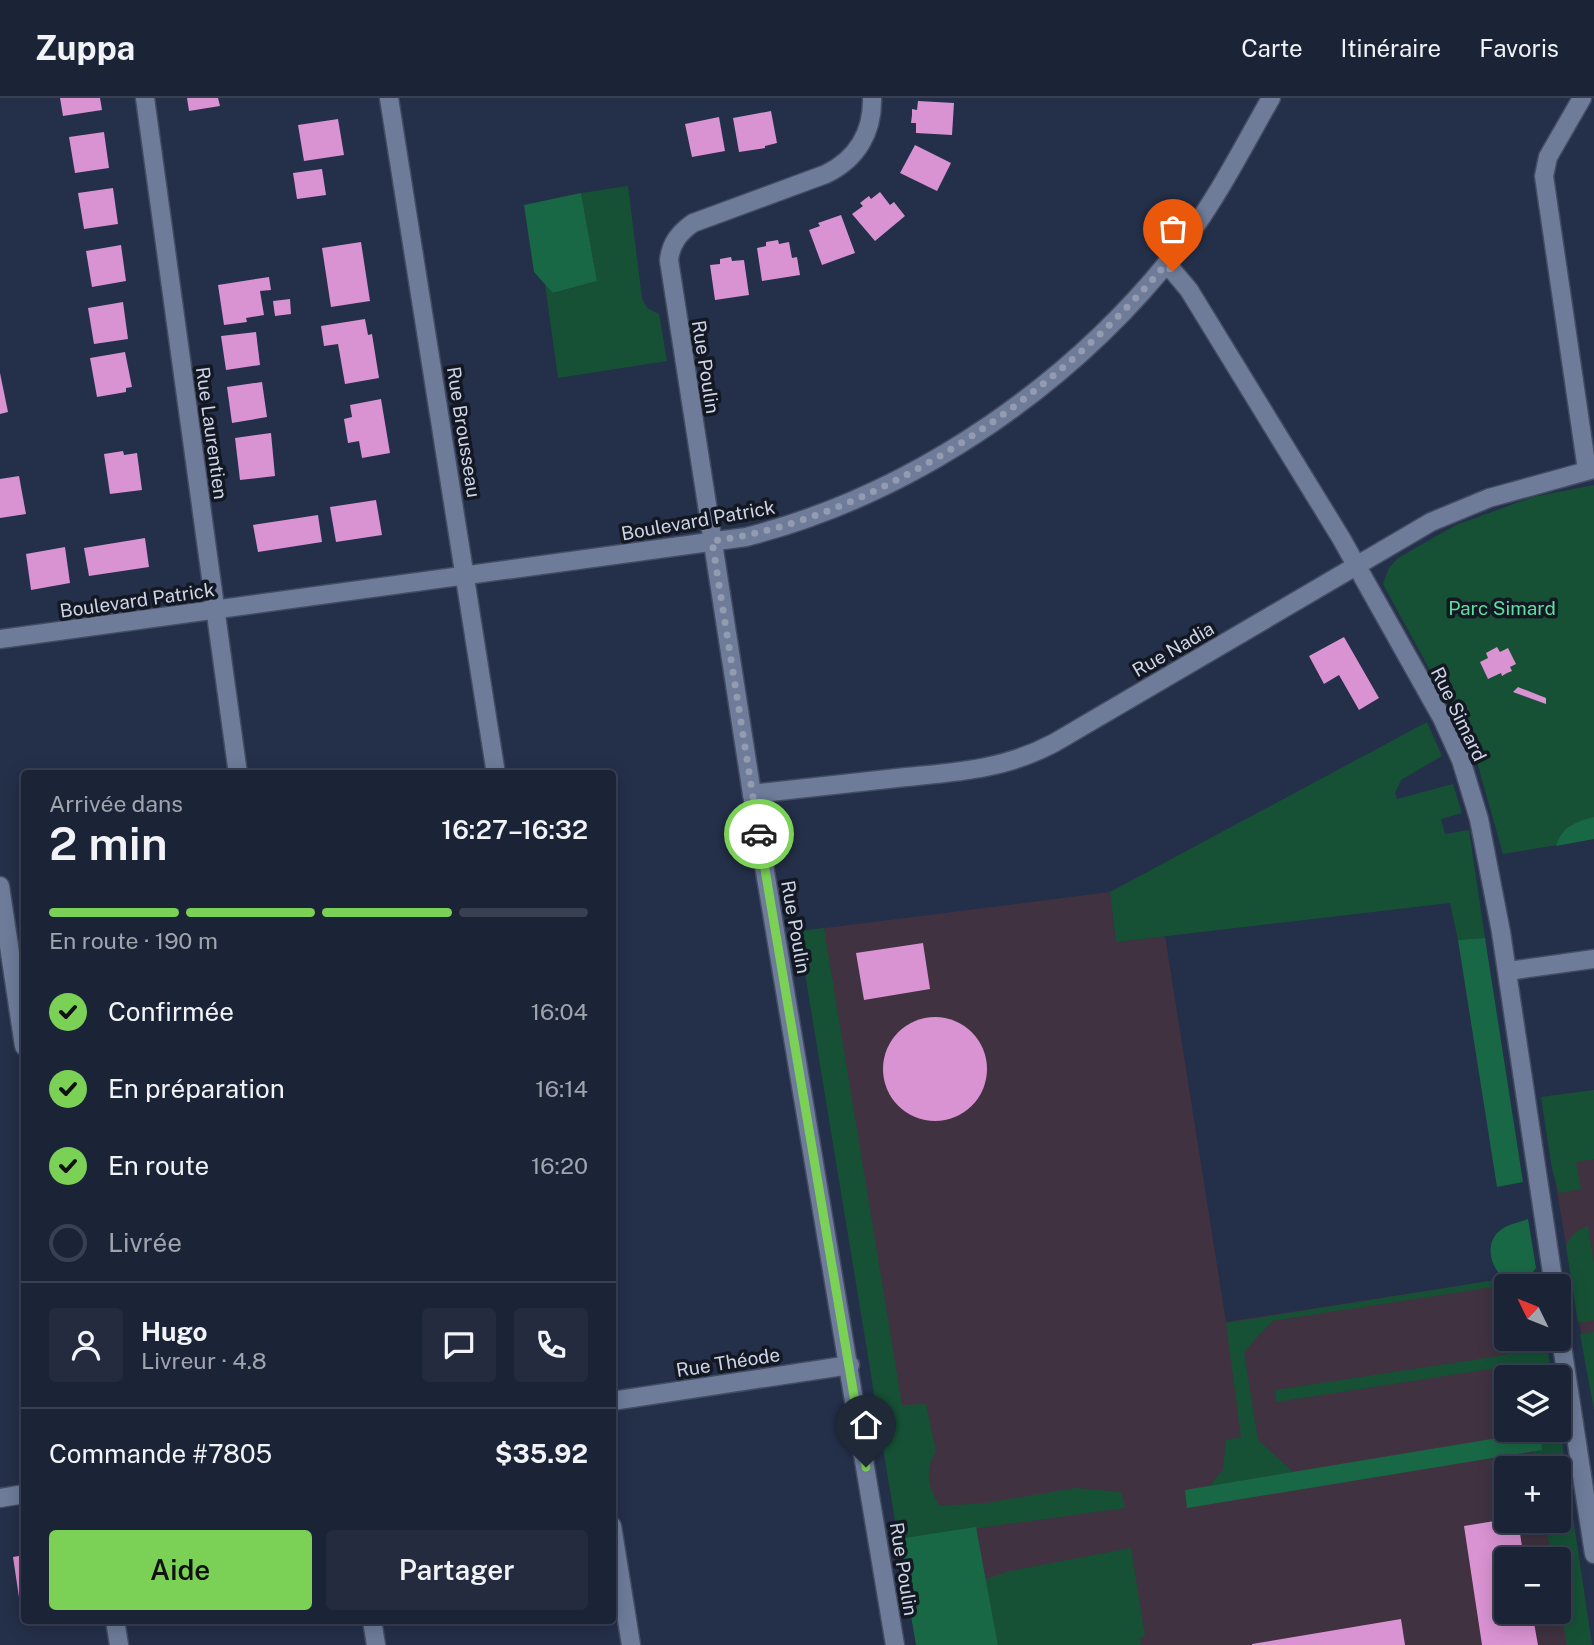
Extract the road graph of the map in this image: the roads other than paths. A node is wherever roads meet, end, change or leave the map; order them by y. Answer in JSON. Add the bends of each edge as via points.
{"nodes":[{"id":1,"x":145,"y":98,"type":"edge"},
{"id":2,"x":389,"y":98,"type":"edge"},
{"id":3,"x":872,"y":98,"type":"edge"},
{"id":4,"x":1271,"y":98,"type":"edge"},
{"id":5,"x":1582,"y":98,"type":"edge"},
{"id":6,"x":1165,"y":265,"type":"junction"},
{"id":7,"x":1591,"y":469,"type":"edge"},
{"id":8,"x":712,"y":541,"type":"junction"},
{"id":9,"x":1356,"y":566,"type":"junction"},
{"id":10,"x":466,"y":576,"type":"junction"},
{"id":11,"x":214,"y":611,"type":"junction"},
{"id":12,"x":0,"y":639,"type":"edge"},
{"id":13,"x":237,"y":770,"type":"edge"},
{"id":14,"x":495,"y":770,"type":"edge"},
{"id":15,"x":752,"y":794,"type":"junction"},
{"id":16,"x":0,"y":886,"type":"edge"},
{"id":17,"x":1594,"y":959,"type":"edge"},
{"id":18,"x":1508,"y":971,"type":"junction"},
{"id":19,"x":21,"y":1026,"type":"edge"},
{"id":20,"x":1552,"y":1274,"type":"edge"},
{"id":21,"x":1563,"y":1351,"type":"edge"},
{"id":22,"x":850,"y":1365,"type":"junction"},
{"id":23,"x":616,"y":1400,"type":"edge"},
{"id":24,"x":21,"y":1494,"type":"edge"},
{"id":25,"x":0,"y":1498,"type":"edge"},
{"id":26,"x":616,"y":1551,"type":"edge"},
{"id":27,"x":1594,"y":1554,"type":"edge"},
{"id":28,"x":116,"y":1624,"type":"edge"},
{"id":29,"x":373,"y":1624,"type":"edge"},
{"id":30,"x":119,"y":1645,"type":"edge"},
{"id":31,"x":376,"y":1645,"type":"edge"},
{"id":32,"x":631,"y":1645,"type":"edge"},
{"id":33,"x":895,"y":1645,"type":"edge"}],
"edges":[{"from":1,"to":11,"type":"street","name":"Rue Laurentien"},
{"from":2,"to":10,"type":"street","name":"Rue Brousseau"},
{"from":3,"to":8,"type":"street","name":"Rue Poulin","via":[[865,136],[835,169],[693,223],[674,242],[668,260]]},
{"from":4,"to":6,"type":"street","name":"Boulevard Patrick","via":[[1202,216]]},
{"from":5,"to":7,"type":"street","via":[[1548,157],[1544,176]]},
{"from":6,"to":8,"type":"street","name":"Boulevard Patrick","via":[[1077,356],[949,450],[805,519],[746,537]]},
{"from":6,"to":9,"type":"street","name":"Rue Simard","via":[[1189,290]]},
{"from":7,"to":9,"type":"street","name":"Rue Nadia","via":[[1469,505]]},
{"from":8,"to":10,"type":"street","name":"Boulevard Patrick"},
{"from":8,"to":15,"type":"street","name":"Rue Poulin"},
{"from":9,"to":15,"type":"street","name":"Rue Nadia","via":[[1020,759],[957,771]]},
{"from":9,"to":18,"type":"street","name":"Rue Simard","via":[[1461,760],[1484,841]]},
{"from":10,"to":11,"type":"street","name":"Boulevard Patrick"},
{"from":10,"to":14,"type":"street","name":"Rue Brousseau"},
{"from":11,"to":12,"type":"street","name":"Boulevard Patrick"},
{"from":11,"to":13,"type":"street","name":"Rue Laurentien"},
{"from":15,"to":22,"type":"street","name":"Rue Poulin"},
{"from":16,"to":19,"type":"street"},
{"from":17,"to":18,"type":"street"},
{"from":18,"to":20,"type":"street","name":"Rue Simard"},
{"from":21,"to":27,"type":"street"},
{"from":22,"to":23,"type":"street","name":"Rue Théode"},
{"from":22,"to":33,"type":"street","name":"Rue Poulin"},
{"from":24,"to":25,"type":"street"},
{"from":26,"to":32,"type":"street"},
{"from":28,"to":30,"type":"street"},
{"from":29,"to":31,"type":"street"}]}
